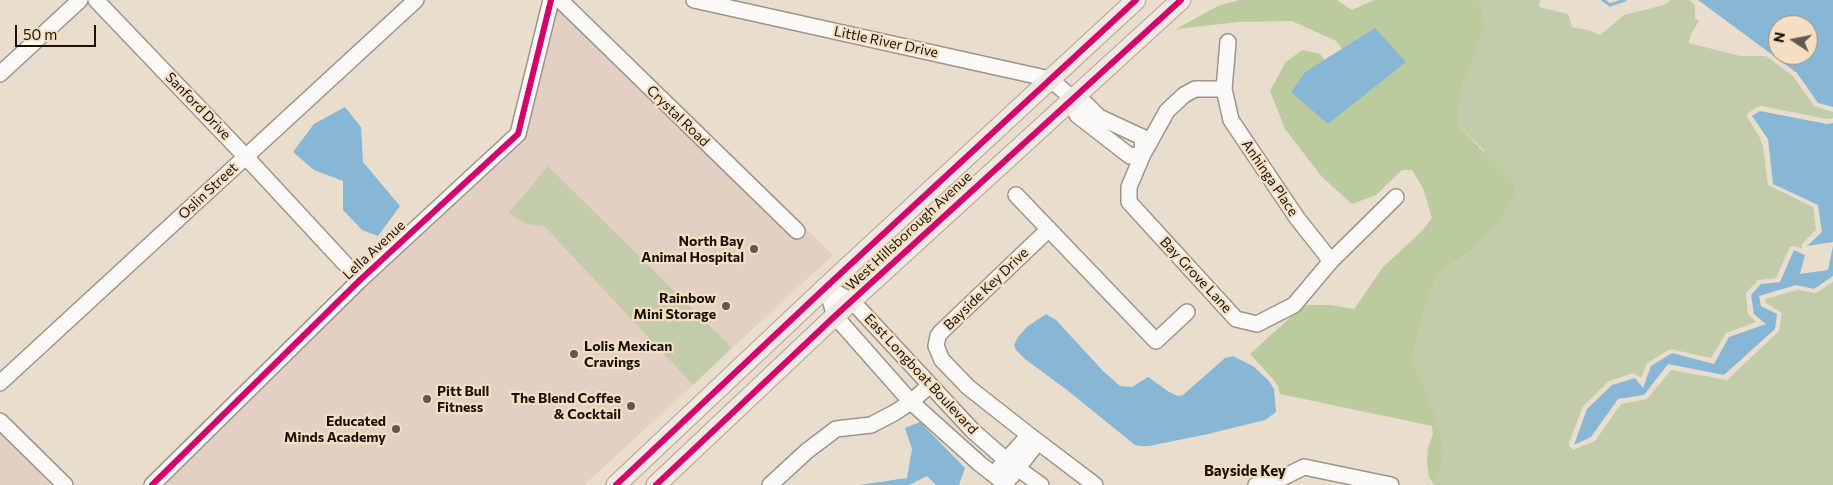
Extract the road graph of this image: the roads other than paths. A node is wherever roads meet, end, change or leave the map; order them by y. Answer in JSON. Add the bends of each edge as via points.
{"nodes":[{"id":1,"x":80,"y":0,"type":"edge"},
{"id":2,"x":96,"y":0,"type":"edge"},
{"id":3,"x":416,"y":0,"type":"edge"},
{"id":4,"x":551,"y":0,"type":"edge"},
{"id":5,"x":560,"y":0,"type":"edge"},
{"id":6,"x":694,"y":0,"type":"edge"},
{"id":7,"x":1136,"y":0,"type":"edge"},
{"id":8,"x":1181,"y":0,"type":"edge"},
{"id":9,"x":1228,"y":42,"type":"dead end"},
{"id":10,"x":0,"y":74,"type":"edge"},
{"id":11,"x":1050,"y":79,"type":"junction"},
{"id":12,"x":1224,"y":89,"type":"junction"},
{"id":13,"x":1072,"y":98,"type":"junction"},
{"id":14,"x":1127,"y":130,"type":"junction"},
{"id":15,"x":1117,"y":146,"type":"junction"},
{"id":16,"x":1143,"y":154,"type":"junction"},
{"id":17,"x":246,"y":156,"type":"junction"},
{"id":18,"x":1016,"y":195,"type":"dead end"},
{"id":19,"x":1396,"y":197,"type":"dead end"},
{"id":20,"x":1049,"y":229,"type":"junction"},
{"id":21,"x":797,"y":231,"type":"dead end"},
{"id":22,"x":1331,"y":261,"type":"junction"},
{"id":23,"x":360,"y":280,"type":"junction"},
{"id":24,"x":826,"y":287,"type":"junction"},
{"id":25,"x":852,"y":300,"type":"junction"},
{"id":26,"x":1187,"y":312,"type":"dead end"},
{"id":27,"x":835,"y":316,"type":"junction"},
{"id":28,"x":0,"y":382,"type":"edge"},
{"id":29,"x":930,"y":385,"type":"junction"},
{"id":30,"x":912,"y":402,"type":"junction"},
{"id":31,"x":0,"y":421,"type":"edge"},
{"id":32,"x":1033,"y":439,"type":"junction"},
{"id":33,"x":1012,"y":464,"type":"junction"},
{"id":34,"x":994,"y":474,"type":"junction"},
{"id":35,"x":1349,"y":481,"type":"edge"},
{"id":36,"x":1282,"y":482,"type":"edge"},
{"id":37,"x":1007,"y":484,"type":"edge"},
{"id":38,"x":65,"y":485,"type":"edge"},
{"id":39,"x":152,"y":485,"type":"edge"},
{"id":40,"x":616,"y":485,"type":"edge"},
{"id":41,"x":656,"y":485,"type":"edge"},
{"id":42,"x":770,"y":485,"type":"edge"},
{"id":43,"x":1041,"y":485,"type":"edge"},
{"id":44,"x":1095,"y":485,"type":"edge"},
{"id":45,"x":1256,"y":485,"type":"edge"},
{"id":46,"x":1391,"y":485,"type":"edge"}],
"edges":[{"from":1,"to":10,"type":"street"},
{"from":2,"to":17,"type":"street","name":"Sanford Drive"},
{"from":3,"to":17,"type":"street","name":"Oslin Street"},
{"from":4,"to":23,"type":"street","name":"Lella Avenue","via":[[518,134]]},
{"from":5,"to":21,"type":"street","name":"Crystal Road"},
{"from":6,"to":11,"type":"street","name":"Little River Drive"},
{"from":7,"to":11,"type":"main road","name":"West Hillsborough Avenue"},
{"from":8,"to":13,"type":"main road","name":"West Hillsborough Avenue"},
{"from":9,"to":12,"type":"street","name":"Anhinga Place"},
{"from":11,"to":13,"type":"street","name":"Little River Drive"},
{"from":11,"to":24,"type":"main road","name":"West Hillsborough Avenue"},
{"from":12,"to":16,"type":"street","via":[[1195,89],[1184,95],[1167,111]]},
{"from":12,"to":22,"type":"street","name":"Anhinga Place","via":[[1231,120],[1297,218]]},
{"from":13,"to":14,"type":"street","via":[[1086,104],[1099,118]]},
{"from":13,"to":15,"type":"street","via":[[1077,115]]},
{"from":13,"to":25,"type":"main road","name":"West Hillsborough Avenue"},
{"from":14,"to":15,"type":"street"},
{"from":14,"to":16,"type":"street","via":[[1142,137]]},
{"from":15,"to":16,"type":"street","via":[[1130,156]]},
{"from":16,"to":22,"type":"street","name":"Bay Grove Lane","via":[[1129,187],[1129,202],[1236,319],[1257,324],[1294,305]]},
{"from":17,"to":23,"type":"street","name":"Sanford Drive"},
{"from":17,"to":28,"type":"street","name":"Oslin Street"},
{"from":18,"to":20,"type":"street"},
{"from":19,"to":22,"type":"street","name":"Bay Grove Lane"},
{"from":20,"to":26,"type":"street","via":[[1156,341]]},
{"from":20,"to":32,"type":"street","name":"Bayside Key Drive","via":[[941,332],[936,346],[939,355],[968,387]]},
{"from":23,"to":39,"type":"street","name":"Lella Avenue"},
{"from":24,"to":25,"type":"street","name":"East Longboat Boulevard"},
{"from":24,"to":27,"type":"street","name":"East Longboat Boulevard"},
{"from":24,"to":40,"type":"main road","name":"West Hillsborough Avenue"},
{"from":25,"to":27,"type":"main road","name":"West Hillsborough Avenue"},
{"from":25,"to":29,"type":"street","name":"East Longboat Boulevard"},
{"from":27,"to":30,"type":"street","name":"East Longboat Boulevard"},
{"from":27,"to":41,"type":"main road","name":"West Hillsborough Avenue"},
{"from":29,"to":30,"type":"street"},
{"from":29,"to":33,"type":"street","name":"East Longboat Boulevard","via":[[973,431]]},
{"from":30,"to":34,"type":"street","name":"East Longboat Boulevard"},
{"from":30,"to":42,"type":"street","via":[[871,425],[836,429]]},
{"from":31,"to":38,"type":"street"},
{"from":32,"to":33,"type":"street"},
{"from":32,"to":44,"type":"street","name":"Bayside Key Drive"},
{"from":33,"to":34,"type":"street"},
{"from":33,"to":37,"type":"street"},
{"from":33,"to":43,"type":"street","name":"East Longboat Boulevard"},
{"from":34,"to":37,"type":"street","name":"East Longboat Boulevard"},
{"from":35,"to":36,"type":"street","via":[[1304,467]]},
{"from":35,"to":46,"type":"street"},
{"from":36,"to":45,"type":"street"}]}
